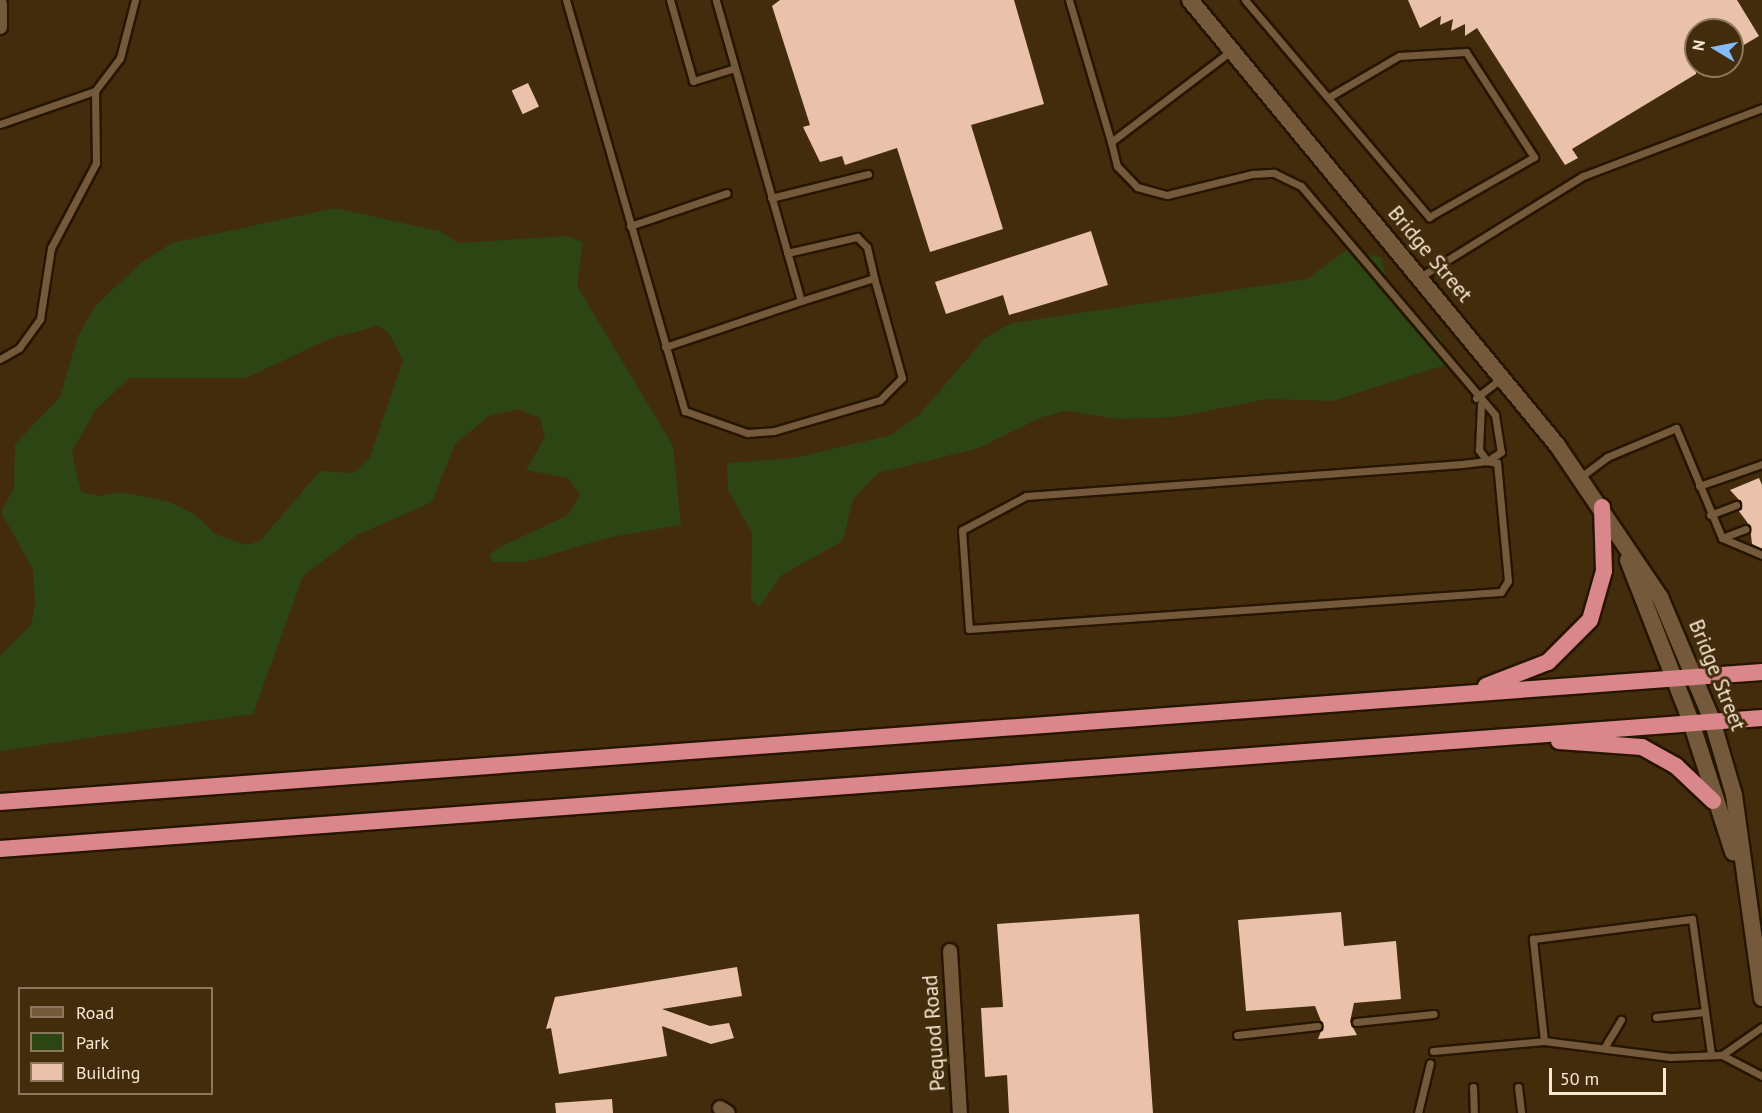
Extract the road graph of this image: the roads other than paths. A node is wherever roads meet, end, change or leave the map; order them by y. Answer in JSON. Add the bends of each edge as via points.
{"nodes":[{"id":1,"x":135,"y":0,"type":"edge"},
{"id":2,"x":566,"y":0,"type":"edge"},
{"id":3,"x":670,"y":0,"type":"edge"},
{"id":4,"x":716,"y":0,"type":"edge"},
{"id":5,"x":1069,"y":0,"type":"edge"},
{"id":6,"x":1190,"y":0,"type":"edge"},
{"id":7,"x":1245,"y":0,"type":"edge"},
{"id":8,"x":0,"y":4,"type":"edge"},
{"id":9,"x":0,"y":27,"type":"edge"},
{"id":10,"x":1232,"y":50,"type":"junction"},
{"id":11,"x":735,"y":68,"type":"junction"},
{"id":12,"x":95,"y":91,"type":"junction"},
{"id":13,"x":1329,"y":97,"type":"junction"},
{"id":14,"x":1762,"y":108,"type":"edge"},
{"id":15,"x":0,"y":124,"type":"edge"},
{"id":16,"x":1112,"y":142,"type":"junction"},
{"id":17,"x":868,"y":174,"type":"dead end"},
{"id":18,"x":727,"y":193,"type":"dead end"},
{"id":19,"x":771,"y":198,"type":"junction"},
{"id":20,"x":630,"y":226,"type":"junction"},
{"id":21,"x":787,"y":252,"type":"junction"},
{"id":22,"x":874,"y":278,"type":"junction"},
{"id":23,"x":1419,"y":278,"type":"junction"},
{"id":24,"x":801,"y":301,"type":"junction"},
{"id":25,"x":665,"y":347,"type":"junction"},
{"id":26,"x":0,"y":359,"type":"edge"},
{"id":27,"x":1503,"y":377,"type":"junction"},
{"id":28,"x":1478,"y":401,"type":"junction"},
{"id":29,"x":1487,"y":461,"type":"junction"},
{"id":30,"x":1762,"y":464,"type":"edge"},
{"id":31,"x":1582,"y":476,"type":"junction"},
{"id":32,"x":1699,"y":486,"type":"junction"},
{"id":33,"x":1736,"y":505,"type":"dead end"},
{"id":34,"x":1602,"y":507,"type":"junction"},
{"id":35,"x":1710,"y":515,"type":"junction"},
{"id":36,"x":1745,"y":529,"type":"dead end"},
{"id":37,"x":1722,"y":538,"type":"junction"},
{"id":38,"x":1624,"y":545,"type":"junction"},
{"id":39,"x":1762,"y":555,"type":"edge"},
{"id":40,"x":1762,"y":672,"type":"edge"},
{"id":41,"x":1695,"y":677,"type":"junction"},
{"id":42,"x":1674,"y":679,"type":"junction"},
{"id":43,"x":1460,"y":694,"type":"junction"},
{"id":44,"x":1762,"y":718,"type":"edge"},
{"id":45,"x":1712,"y":720,"type":"junction"},
{"id":46,"x":1691,"y":722,"type":"junction"},
{"id":47,"x":1453,"y":740,"type":"junction"},
{"id":48,"x":1713,"y":801,"type":"junction"},
{"id":49,"x":0,"y":802,"type":"edge"},
{"id":50,"x":0,"y":849,"type":"edge"},
{"id":51,"x":1740,"y":869,"type":"junction"},
{"id":52,"x":950,"y":951,"type":"dead end"},
{"id":53,"x":1760,"y":959,"type":"edge"},
{"id":54,"x":1762,"y":998,"type":"edge"},
{"id":55,"x":1705,"y":1012,"type":"junction"},
{"id":56,"x":1434,"y":1014,"type":"dead end"},
{"id":57,"x":1656,"y":1017,"type":"dead end"},
{"id":58,"x":1621,"y":1020,"type":"dead end"},
{"id":59,"x":1356,"y":1022,"type":"dead end"},
{"id":60,"x":1317,"y":1026,"type":"dead end"},
{"id":61,"x":1762,"y":1027,"type":"edge"},
{"id":62,"x":1237,"y":1035,"type":"dead end"},
{"id":63,"x":1544,"y":1041,"type":"junction"},
{"id":64,"x":1604,"y":1048,"type":"junction"},
{"id":65,"x":1433,"y":1051,"type":"dead end"},
{"id":66,"x":1711,"y":1055,"type":"junction"},
{"id":67,"x":1722,"y":1055,"type":"junction"},
{"id":68,"x":1430,"y":1063,"type":"dead end"},
{"id":69,"x":1762,"y":1076,"type":"edge"},
{"id":70,"x":1518,"y":1086,"type":"dead end"},
{"id":71,"x":1473,"y":1087,"type":"dead end"},
{"id":72,"x":960,"y":1113,"type":"edge"},
{"id":73,"x":1418,"y":1113,"type":"edge"},
{"id":74,"x":1473,"y":1113,"type":"edge"},
{"id":75,"x":1521,"y":1113,"type":"edge"}],
"edges":[{"from":1,"to":12,"type":"lane","via":[[120,58]]},
{"from":2,"to":20,"type":"lane"},
{"from":3,"to":11,"type":"lane","via":[[693,81]]},
{"from":4,"to":11,"type":"lane"},
{"from":5,"to":16,"type":"lane"},
{"from":6,"to":10,"type":"street","name":"Bridge Street"},
{"from":7,"to":13,"type":"lane"},
{"from":8,"to":9,"type":"street"},
{"from":10,"to":16,"type":"lane"},
{"from":10,"to":23,"type":"street","name":"Bridge Street"},
{"from":11,"to":19,"type":"lane"},
{"from":12,"to":15,"type":"lane"},
{"from":12,"to":26,"type":"lane","via":[[96,163],[51,248],[40,319],[19,348]]},
{"from":13,"to":13,"type":"lane","via":[[1429,218],[1534,157],[1466,52],[1399,56]]},
{"from":14,"to":23,"type":"lane","via":[[1583,176]]},
{"from":16,"to":28,"type":"lane","via":[[1117,166],[1137,187],[1167,195],[1252,174],[1274,173],[1301,186]]},
{"from":17,"to":19,"type":"lane"},
{"from":18,"to":20,"type":"lane"},
{"from":19,"to":21,"type":"lane"},
{"from":20,"to":25,"type":"lane"},
{"from":21,"to":22,"type":"lane","via":[[857,237],[867,247]]},
{"from":21,"to":24,"type":"lane"},
{"from":22,"to":24,"type":"lane"},
{"from":22,"to":25,"type":"lane","via":[[902,378],[880,400],[747,433],[685,411]]},
{"from":23,"to":27,"type":"street","name":"Bridge Street"},
{"from":24,"to":25,"type":"lane"},
{"from":27,"to":28,"type":"lane"},
{"from":27,"to":31,"type":"street","name":"Bridge Street"},
{"from":28,"to":29,"type":"lane","via":[[1479,450]]},
{"from":28,"to":29,"type":"lane","via":[[1495,415],[1501,452]]},
{"from":29,"to":29,"type":"lane","via":[[1026,496],[962,530],[969,629],[1501,592],[1508,581],[1497,463]]},
{"from":30,"to":32,"type":"lane"},
{"from":31,"to":32,"type":"lane","via":[[1607,457],[1676,428]]},
{"from":31,"to":34,"type":"street","name":"Bridge Street"},
{"from":32,"to":35,"type":"lane"},
{"from":33,"to":35,"type":"lane"},
{"from":34,"to":38,"type":"street","name":"Bridge Street"},
{"from":34,"to":43,"type":"highway","via":[[1601,588],[1580,634],[1537,669]]},
{"from":35,"to":37,"type":"lane"},
{"from":36,"to":37,"type":"lane"},
{"from":37,"to":39,"type":"lane","via":[[1748,554]]},
{"from":38,"to":41,"type":"street","name":"Bridge Street","via":[[1660,597]]},
{"from":38,"to":42,"type":"street","name":"Bridge Street"},
{"from":40,"to":41,"type":"highway"},
{"from":41,"to":42,"type":"highway"},
{"from":41,"to":45,"type":"street","name":"Bridge Street"},
{"from":42,"to":43,"type":"highway"},
{"from":42,"to":46,"type":"street","name":"Bridge Street"},
{"from":43,"to":49,"type":"highway"},
{"from":44,"to":45,"type":"highway"},
{"from":45,"to":46,"type":"highway"},
{"from":45,"to":51,"type":"street","name":"Bridge Street","via":[[1734,795]]},
{"from":46,"to":47,"type":"highway"},
{"from":46,"to":48,"type":"street","name":"Bridge Street"},
{"from":47,"to":48,"type":"highway","via":[[1631,744],[1665,758]]},
{"from":47,"to":50,"type":"highway"},
{"from":48,"to":51,"type":"street","name":"Bridge Street"},
{"from":51,"to":53,"type":"street","name":"Bridge Street"},
{"from":52,"to":72,"type":"street","name":"Pequod Road"},
{"from":53,"to":54,"type":"street","name":"Bridge Street"},
{"from":55,"to":57,"type":"lane"},
{"from":55,"to":63,"type":"lane","via":[[1692,919],[1533,939]]},
{"from":55,"to":66,"type":"lane"},
{"from":56,"to":59,"type":"lane"},
{"from":58,"to":64,"type":"lane"},
{"from":60,"to":62,"type":"lane"},
{"from":61,"to":67,"type":"lane"},
{"from":63,"to":64,"type":"lane"},
{"from":63,"to":65,"type":"lane"},
{"from":64,"to":66,"type":"lane"},
{"from":66,"to":67,"type":"lane"},
{"from":67,"to":69,"type":"lane"},
{"from":68,"to":73,"type":"lane"},
{"from":70,"to":75,"type":"lane"},
{"from":71,"to":74,"type":"lane"}]}
